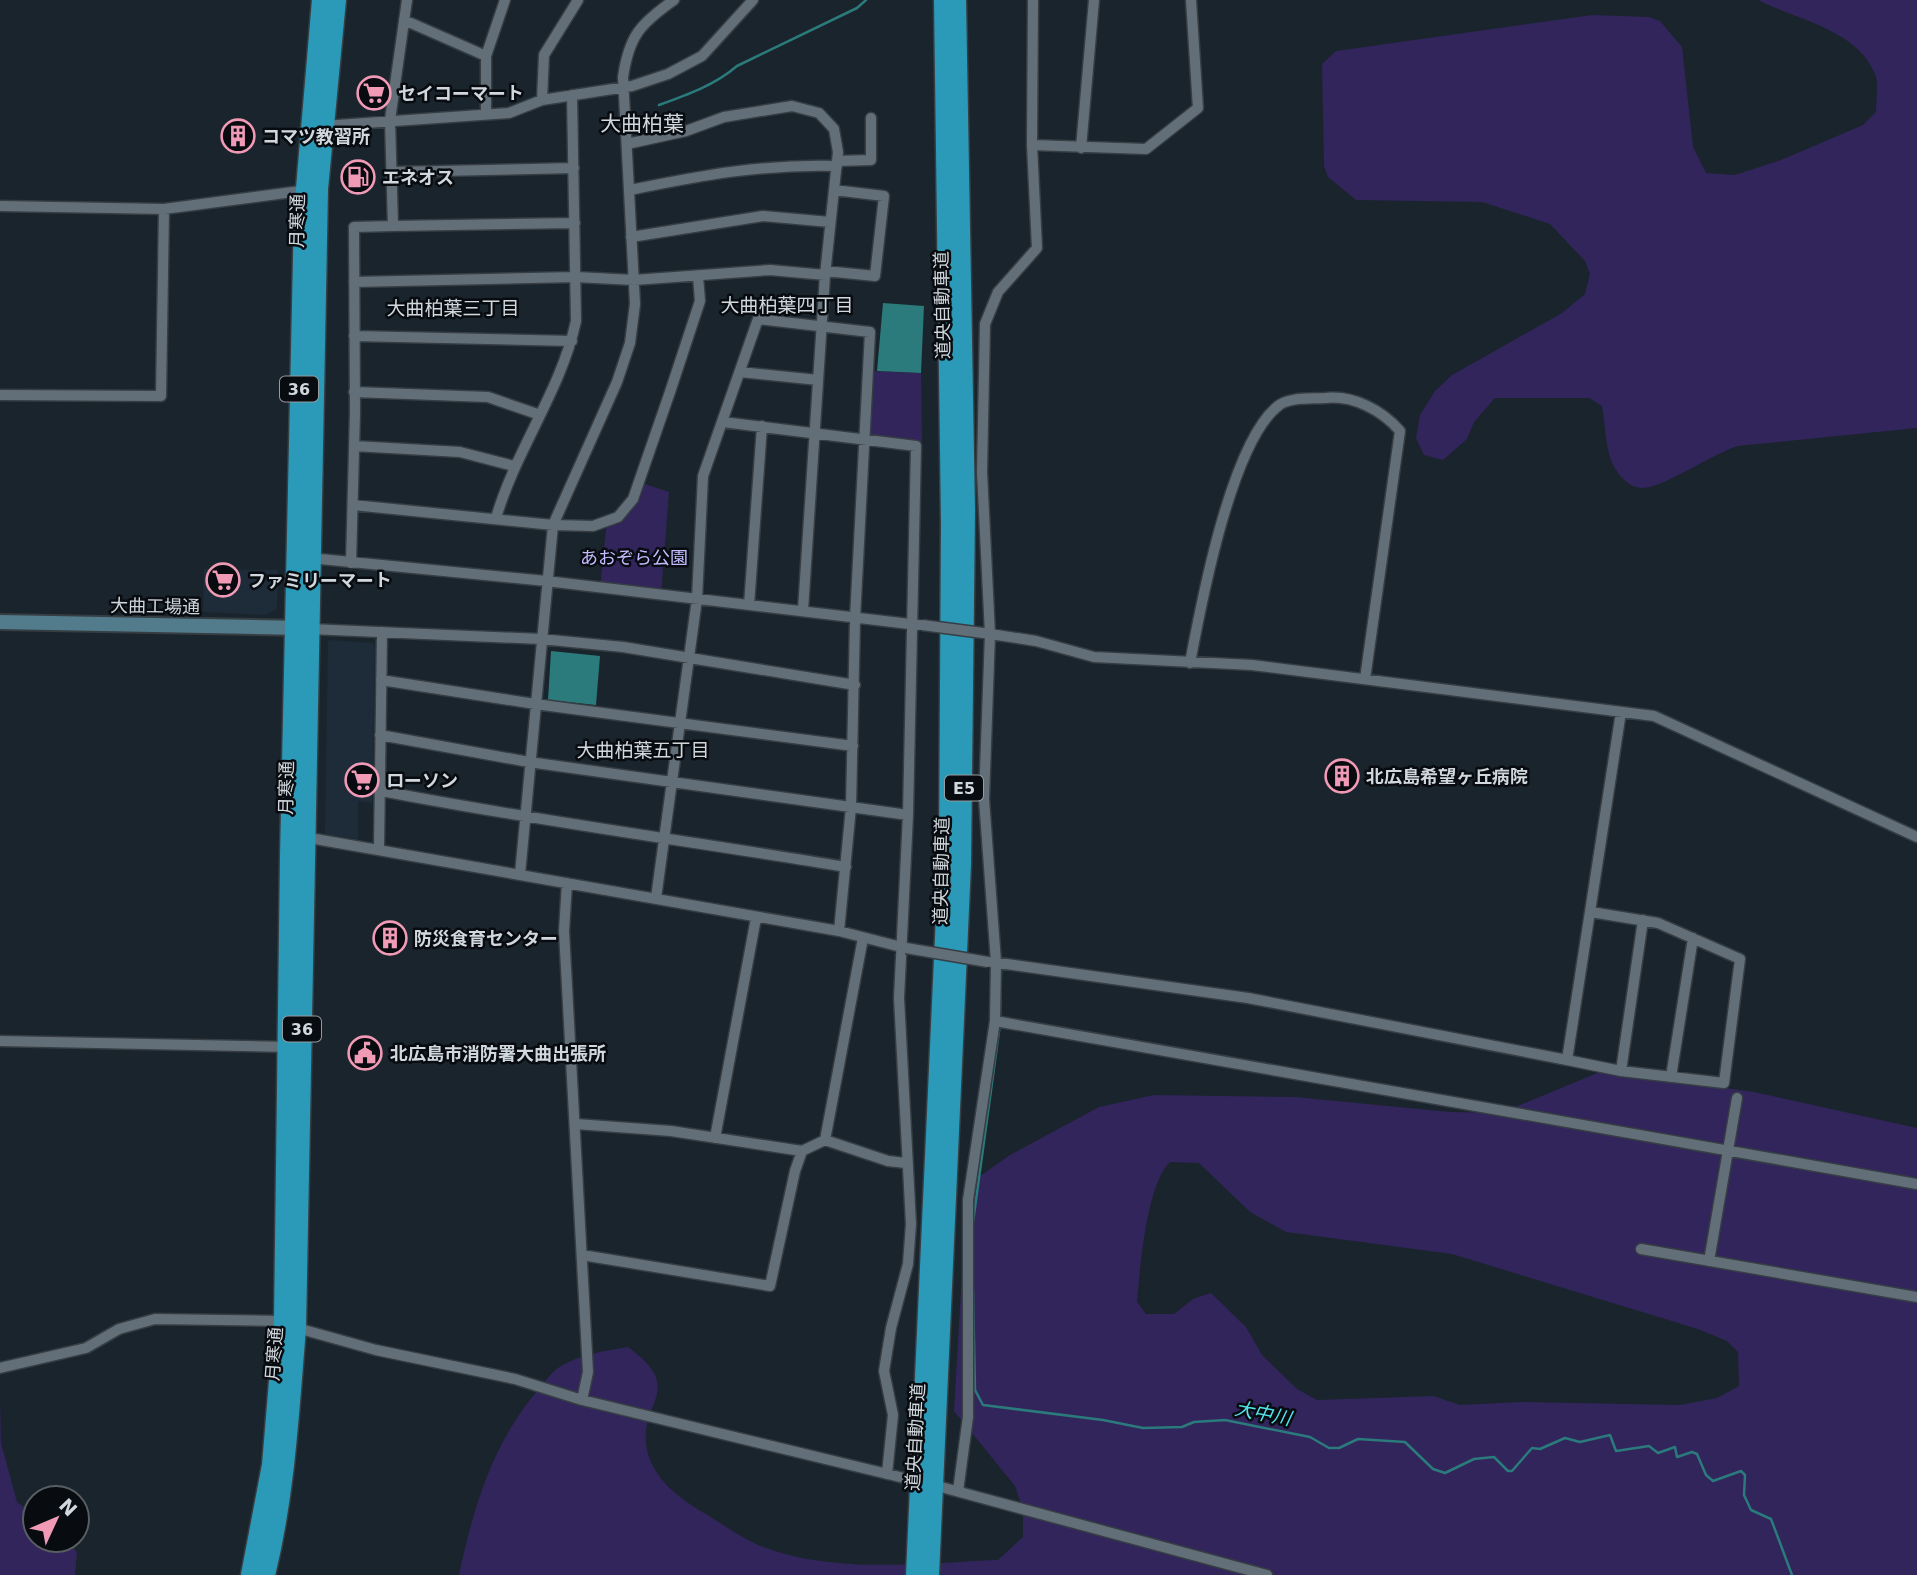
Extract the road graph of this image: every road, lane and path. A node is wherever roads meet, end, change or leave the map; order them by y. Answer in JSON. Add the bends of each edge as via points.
{"nodes":[{"id":1,"x":321,"y":0,"type":"edge"},
{"id":2,"x":337,"y":0,"type":"edge"},
{"id":3,"x":407,"y":0,"type":"edge"},
{"id":4,"x":578,"y":0,"type":"edge"},
{"id":5,"x":674,"y":0,"type":"edge"},
{"id":6,"x":753,"y":0,"type":"edge"},
{"id":7,"x":943,"y":0,"type":"edge"},
{"id":8,"x":957,"y":0,"type":"edge"},
{"id":9,"x":1033,"y":0,"type":"edge"},
{"id":10,"x":1094,"y":0,"type":"edge"},
{"id":11,"x":1191,"y":0,"type":"edge"},
{"id":12,"x":500,"y":2,"type":"edge"},
{"id":13,"x":404,"y":20,"type":"junction"},
{"id":14,"x":486,"y":56,"type":"junction"},
{"id":15,"x":624,"y":88,"type":"junction"},
{"id":16,"x":572,"y":95,"type":"junction"},
{"id":17,"x":542,"y":100,"type":"junction"},
{"id":18,"x":486,"y":114,"type":"junction"},
{"id":19,"x":871,"y":118,"type":"dead end"},
{"id":20,"x":390,"y":120,"type":"junction"},
{"id":21,"x":316,"y":125,"type":"junction"},
{"id":22,"x":627,"y":144,"type":"junction"},
{"id":23,"x":1032,"y":145,"type":"junction"},
{"id":24,"x":1081,"y":148,"type":"junction"},
{"id":25,"x":837,"y":164,"type":"junction"},
{"id":26,"x":574,"y":169,"type":"junction"},
{"id":27,"x":391,"y":172,"type":"junction"},
{"id":28,"x":312,"y":190,"type":"junction"},
{"id":29,"x":630,"y":190,"type":"junction"},
{"id":30,"x":834,"y":190,"type":"junction"},
{"id":31,"x":0,"y":206,"type":"edge"},
{"id":32,"x":164,"y":209,"type":"junction"},
{"id":33,"x":830,"y":222,"type":"junction"},
{"id":34,"x":575,"y":223,"type":"junction"},
{"id":35,"x":393,"y":226,"type":"junction"},
{"id":36,"x":631,"y":237,"type":"junction"},
{"id":37,"x":825,"y":273,"type":"junction"},
{"id":38,"x":698,"y":276,"type":"junction"},
{"id":39,"x":576,"y":277,"type":"junction"},
{"id":40,"x":634,"y":280,"type":"junction"},
{"id":41,"x":354,"y":282,"type":"junction"},
{"id":42,"x":821,"y":326,"type":"junction"},
{"id":43,"x":354,"y":336,"type":"junction"},
{"id":44,"x":572,"y":341,"type":"junction"},
{"id":45,"x":740,"y":372,"type":"junction"},
{"id":46,"x":818,"y":380,"type":"junction"},
{"id":47,"x":354,"y":392,"type":"junction"},
{"id":48,"x":0,"y":395,"type":"edge"},
{"id":49,"x":540,"y":415,"type":"junction"},
{"id":50,"x":723,"y":422,"type":"junction"},
{"id":51,"x":762,"y":426,"type":"junction"},
{"id":52,"x":814,"y":433,"type":"junction"},
{"id":53,"x":864,"y":438,"type":"junction"},
{"id":54,"x":354,"y":446,"type":"junction"},
{"id":55,"x":514,"y":466,"type":"junction"},
{"id":56,"x":353,"y":505,"type":"junction"},
{"id":57,"x":496,"y":518,"type":"junction"},
{"id":58,"x":553,"y":525,"type":"junction"},
{"id":59,"x":303,"y":558,"type":"junction"},
{"id":60,"x":351,"y":563,"type":"junction"},
{"id":61,"x":546,"y":581,"type":"junction"},
{"id":62,"x":697,"y":599,"type":"junction"},
{"id":63,"x":749,"y":605,"type":"junction"},
{"id":64,"x":803,"y":610,"type":"junction"},
{"id":65,"x":855,"y":619,"type":"junction"},
{"id":66,"x":0,"y":622,"type":"edge"},
{"id":67,"x":917,"y":625,"type":"junction"},
{"id":68,"x":303,"y":628,"type":"junction"},
{"id":69,"x":382,"y":632,"type":"junction"},
{"id":70,"x":986,"y":634,"type":"junction"},
{"id":71,"x":541,"y":639,"type":"junction"},
{"id":72,"x":690,"y":657,"type":"junction"},
{"id":73,"x":1190,"y":663,"type":"junction"},
{"id":74,"x":1365,"y":679,"type":"junction"},
{"id":75,"x":381,"y":680,"type":"junction"},
{"id":76,"x":855,"y":685,"type":"junction"},
{"id":77,"x":535,"y":704,"type":"junction"},
{"id":78,"x":1621,"y":712,"type":"junction"},
{"id":79,"x":681,"y":723,"type":"junction"},
{"id":80,"x":380,"y":734,"type":"junction"},
{"id":81,"x":853,"y":746,"type":"junction"},
{"id":82,"x":529,"y":762,"type":"junction"},
{"id":83,"x":673,"y":780,"type":"junction"},
{"id":84,"x":382,"y":791,"type":"junction"},
{"id":85,"x":851,"y":807,"type":"junction"},
{"id":86,"x":908,"y":815,"type":"junction"},
{"id":87,"x":526,"y":819,"type":"junction"},
{"id":88,"x":298,"y":836,"type":"junction"},
{"id":89,"x":665,"y":837,"type":"junction"},
{"id":90,"x":1917,"y":837,"type":"edge"},
{"id":91,"x":379,"y":848,"type":"junction"},
{"id":92,"x":846,"y":867,"type":"junction"},
{"id":93,"x":520,"y":874,"type":"junction"},
{"id":94,"x":567,"y":883,"type":"junction"},
{"id":95,"x":656,"y":898,"type":"junction"},
{"id":96,"x":1591,"y":912,"type":"junction"},
{"id":97,"x":756,"y":918,"type":"junction"},
{"id":98,"x":1643,"y":919,"type":"junction"},
{"id":99,"x":839,"y":931,"type":"junction"},
{"id":100,"x":863,"y":938,"type":"junction"},
{"id":101,"x":1693,"y":938,"type":"junction"},
{"id":102,"x":903,"y":947,"type":"junction"},
{"id":103,"x":992,"y":962,"type":"junction"},
{"id":104,"x":995,"y":1021,"type":"junction"},
{"id":105,"x":0,"y":1041,"type":"edge"},
{"id":106,"x":294,"y":1047,"type":"junction"},
{"id":107,"x":1567,"y":1060,"type":"junction"},
{"id":108,"x":1621,"y":1071,"type":"junction"},
{"id":109,"x":1671,"y":1077,"type":"junction"},
{"id":110,"x":1737,"y":1098,"type":"dead end"},
{"id":111,"x":576,"y":1124,"type":"junction"},
{"id":112,"x":715,"y":1138,"type":"junction"},
{"id":113,"x":825,"y":1140,"type":"junction"},
{"id":114,"x":1728,"y":1150,"type":"junction"},
{"id":115,"x":802,"y":1151,"type":"junction"},
{"id":116,"x":906,"y":1163,"type":"junction"},
{"id":117,"x":1917,"y":1184,"type":"edge"},
{"id":118,"x":1641,"y":1249,"type":"dead end"},
{"id":119,"x":582,"y":1255,"type":"junction"},
{"id":120,"x":1709,"y":1261,"type":"junction"},
{"id":121,"x":1917,"y":1297,"type":"edge"},
{"id":122,"x":290,"y":1325,"type":"junction"},
{"id":123,"x":0,"y":1368,"type":"edge"},
{"id":124,"x":582,"y":1400,"type":"junction"},
{"id":125,"x":887,"y":1474,"type":"junction"},
{"id":126,"x":904,"y":1478,"type":"dead end"},
{"id":127,"x":941,"y":1487,"type":"dead end"},
{"id":128,"x":958,"y":1491,"type":"junction"},
{"id":129,"x":250,"y":1575,"type":"edge"},
{"id":130,"x":266,"y":1575,"type":"edge"},
{"id":131,"x":915,"y":1575,"type":"edge"},
{"id":132,"x":930,"y":1575,"type":"edge"},
{"id":133,"x":1267,"y":1575,"type":"edge"}],
"edges":[{"from":1,"to":21,"type":"highway","name":"月寒通","number":"36"},
{"from":2,"to":21,"type":"highway","name":"月寒通","number":"36"},
{"from":3,"to":13,"type":"street"},
{"from":4,"to":17,"type":"street","via":[[544,55]]},
{"from":5,"to":15,"type":"street","via":[[645,20],[627,48]]},
{"from":6,"to":15,"type":"street","via":[[702,56],[668,74]]},
{"from":7,"to":131,"type":"highway","name":"道央自動車道","number":"E5","via":[[950,524],[948,849]]},
{"from":8,"to":132,"type":"highway","name":"道央自動車道","number":"E5","via":[[966,511],[962,875]]},
{"from":9,"to":23,"type":"street"},
{"from":10,"to":24,"type":"street"},
{"from":11,"to":24,"type":"street","via":[[1198,108],[1146,149]]},
{"from":12,"to":14,"type":"street"},
{"from":13,"to":14,"type":"street"},
{"from":13,"to":20,"type":"street"},
{"from":14,"to":18,"type":"street"},
{"from":15,"to":16,"type":"street"},
{"from":15,"to":22,"type":"street"},
{"from":16,"to":17,"type":"street"},
{"from":16,"to":26,"type":"street"},
{"from":17,"to":18,"type":"street","via":[[509,113]]},
{"from":18,"to":20,"type":"street"},
{"from":19,"to":25,"type":"street","via":[[871,160]]},
{"from":20,"to":21,"type":"street"},
{"from":20,"to":27,"type":"street"},
{"from":21,"to":28,"type":"highway","name":"月寒通","number":"36"},
{"from":22,"to":25,"type":"street","via":[[724,117],[792,106],[819,113],[834,130]]},
{"from":22,"to":29,"type":"street"},
{"from":23,"to":24,"type":"street"},
{"from":23,"to":70,"type":"street","via":[[1037,248],[998,292],[985,324]]},
{"from":25,"to":29,"type":"street","via":[[744,168]]},
{"from":25,"to":30,"type":"street"},
{"from":26,"to":27,"type":"street"},
{"from":26,"to":34,"type":"street"},
{"from":27,"to":35,"type":"street"},
{"from":28,"to":32,"type":"street"},
{"from":28,"to":59,"type":"highway","name":"月寒通","number":"36"},
{"from":29,"to":36,"type":"street"},
{"from":30,"to":33,"type":"street"},
{"from":30,"to":37,"type":"street","via":[[884,196],[876,276]]},
{"from":31,"to":32,"type":"street"},
{"from":32,"to":48,"type":"street","via":[[161,396]]},
{"from":33,"to":36,"type":"street","via":[[763,216]]},
{"from":33,"to":37,"type":"street"},
{"from":34,"to":35,"type":"street"},
{"from":34,"to":39,"type":"street"},
{"from":35,"to":41,"type":"street","via":[[354,227]]},
{"from":36,"to":40,"type":"street"},
{"from":37,"to":38,"type":"street","via":[[770,270]]},
{"from":37,"to":42,"type":"street"},
{"from":38,"to":40,"type":"street"},
{"from":38,"to":58,"type":"street","via":[[700,301],[634,499],[618,517],[593,526]]},
{"from":39,"to":40,"type":"street"},
{"from":39,"to":41,"type":"street"},
{"from":39,"to":44,"type":"street"},
{"from":40,"to":58,"type":"street","via":[[630,343],[622,369]]},
{"from":41,"to":43,"type":"street"},
{"from":42,"to":45,"type":"street","via":[[758,319]]},
{"from":42,"to":46,"type":"street"},
{"from":42,"to":53,"type":"street","via":[[870,332]]},
{"from":43,"to":44,"type":"street"},
{"from":43,"to":47,"type":"street"},
{"from":44,"to":49,"type":"street"},
{"from":45,"to":46,"type":"street"},
{"from":45,"to":50,"type":"street"},
{"from":46,"to":52,"type":"street"},
{"from":47,"to":49,"type":"street","via":[[488,397]]},
{"from":47,"to":54,"type":"street"},
{"from":49,"to":55,"type":"street"},
{"from":50,"to":51,"type":"street"},
{"from":50,"to":62,"type":"street","via":[[703,476]]},
{"from":51,"to":52,"type":"street"},
{"from":51,"to":63,"type":"street"},
{"from":52,"to":53,"type":"street"},
{"from":52,"to":64,"type":"street"},
{"from":53,"to":65,"type":"street"},
{"from":53,"to":67,"type":"street","via":[[916,446]]},
{"from":54,"to":55,"type":"street","via":[[460,452]]},
{"from":54,"to":56,"type":"street"},
{"from":55,"to":57,"type":"street"},
{"from":56,"to":57,"type":"street"},
{"from":56,"to":60,"type":"street"},
{"from":57,"to":58,"type":"street"},
{"from":58,"to":61,"type":"street"},
{"from":59,"to":60,"type":"street"},
{"from":59,"to":68,"type":"highway","name":"月寒通","number":"36"},
{"from":60,"to":61,"type":"street"},
{"from":61,"to":62,"type":"street"},
{"from":61,"to":71,"type":"street"},
{"from":62,"to":63,"type":"street"},
{"from":62,"to":72,"type":"street"},
{"from":63,"to":64,"type":"street"},
{"from":64,"to":65,"type":"street"},
{"from":65,"to":67,"type":"street"},
{"from":65,"to":76,"type":"street"},
{"from":66,"to":68,"type":"street","name":"大曲工場通"},
{"from":67,"to":70,"type":"street","bridge":true},
{"from":67,"to":86,"type":"street"},
{"from":68,"to":69,"type":"street"},
{"from":68,"to":88,"type":"highway","name":"月寒通","number":"36"},
{"from":69,"to":71,"type":"street"},
{"from":69,"to":75,"type":"street"},
{"from":70,"to":73,"type":"street","via":[[1036,641],[1094,657]]},
{"from":70,"to":103,"type":"street","via":[[984,799]]},
{"from":71,"to":72,"type":"street"},
{"from":71,"to":77,"type":"street"},
{"from":72,"to":76,"type":"street"},
{"from":72,"to":79,"type":"street"},
{"from":73,"to":74,"type":"street","via":[[1252,665]]},
{"from":73,"to":74,"type":"street","via":[[1208,565],[1251,443],[1279,404],[1333,397],[1377,409],[1400,431]]},
{"from":74,"to":78,"type":"street"},
{"from":75,"to":77,"type":"street"},
{"from":75,"to":80,"type":"street"},
{"from":76,"to":81,"type":"street"},
{"from":77,"to":79,"type":"street"},
{"from":77,"to":82,"type":"street"},
{"from":78,"to":90,"type":"street","via":[[1654,716]]},
{"from":78,"to":96,"type":"street"},
{"from":79,"to":81,"type":"street"},
{"from":79,"to":83,"type":"street"},
{"from":80,"to":82,"type":"street"},
{"from":80,"to":84,"type":"street"},
{"from":81,"to":85,"type":"street"},
{"from":82,"to":83,"type":"street"},
{"from":82,"to":87,"type":"street"},
{"from":83,"to":85,"type":"street"},
{"from":83,"to":89,"type":"street"},
{"from":84,"to":87,"type":"street"},
{"from":84,"to":91,"type":"street"},
{"from":85,"to":86,"type":"street"},
{"from":85,"to":92,"type":"street"},
{"from":86,"to":102,"type":"street"},
{"from":87,"to":89,"type":"street"},
{"from":87,"to":93,"type":"street"},
{"from":88,"to":91,"type":"street"},
{"from":88,"to":106,"type":"highway","name":"月寒通","number":"36"},
{"from":89,"to":92,"type":"street"},
{"from":89,"to":95,"type":"street"},
{"from":91,"to":93,"type":"street"},
{"from":92,"to":99,"type":"street"},
{"from":93,"to":94,"type":"street"},
{"from":94,"to":95,"type":"street"},
{"from":94,"to":111,"type":"street","via":[[564,931]]},
{"from":95,"to":97,"type":"street"},
{"from":96,"to":98,"type":"street"},
{"from":96,"to":107,"type":"street"},
{"from":97,"to":99,"type":"street"},
{"from":97,"to":112,"type":"street"},
{"from":98,"to":101,"type":"street"},
{"from":98,"to":108,"type":"street"},
{"from":99,"to":100,"type":"street"},
{"from":100,"to":102,"type":"street"},
{"from":100,"to":113,"type":"street"},
{"from":101,"to":109,"type":"street"},
{"from":101,"to":109,"type":"street","via":[[1740,959],[1724,1083]]},
{"from":102,"to":103,"type":"street","bridge":true},
{"from":102,"to":116,"type":"street","via":[[899,998]]},
{"from":103,"to":104,"type":"street"},
{"from":103,"to":107,"type":"street","via":[[1248,998]]},
{"from":104,"to":114,"type":"street"},
{"from":104,"to":128,"type":"street","via":[[968,1200],[968,1418]]},
{"from":105,"to":106,"type":"street"},
{"from":106,"to":122,"type":"highway","name":"月寒通","number":"36"},
{"from":107,"to":108,"type":"street"},
{"from":108,"to":109,"type":"street"},
{"from":110,"to":114,"type":"street"},
{"from":111,"to":112,"type":"street"},
{"from":111,"to":119,"type":"street"},
{"from":112,"to":115,"type":"street"},
{"from":113,"to":115,"type":"street"},
{"from":113,"to":116,"type":"street"},
{"from":114,"to":117,"type":"street"},
{"from":114,"to":120,"type":"street"},
{"from":115,"to":119,"type":"street","via":[[771,1286]]},
{"from":116,"to":125,"type":"street","via":[[911,1224],[908,1264],[884,1371],[894,1415]]},
{"from":118,"to":120,"type":"street"},
{"from":119,"to":124,"type":"street","via":[[588,1372]]},
{"from":120,"to":121,"type":"street"},
{"from":122,"to":123,"type":"street","via":[[155,1319],[119,1329],[86,1348]]},
{"from":122,"to":124,"type":"street","via":[[376,1350],[515,1379]]},
{"from":122,"to":129,"type":"highway","name":"月寒通","number":"36"},
{"from":122,"to":130,"type":"highway","name":"月寒通","number":"36","via":[[286,1471]]},
{"from":124,"to":125,"type":"street"},
{"from":125,"to":126,"type":"street"},
{"from":127,"to":128,"type":"street"},
{"from":128,"to":133,"type":"street"}]}
